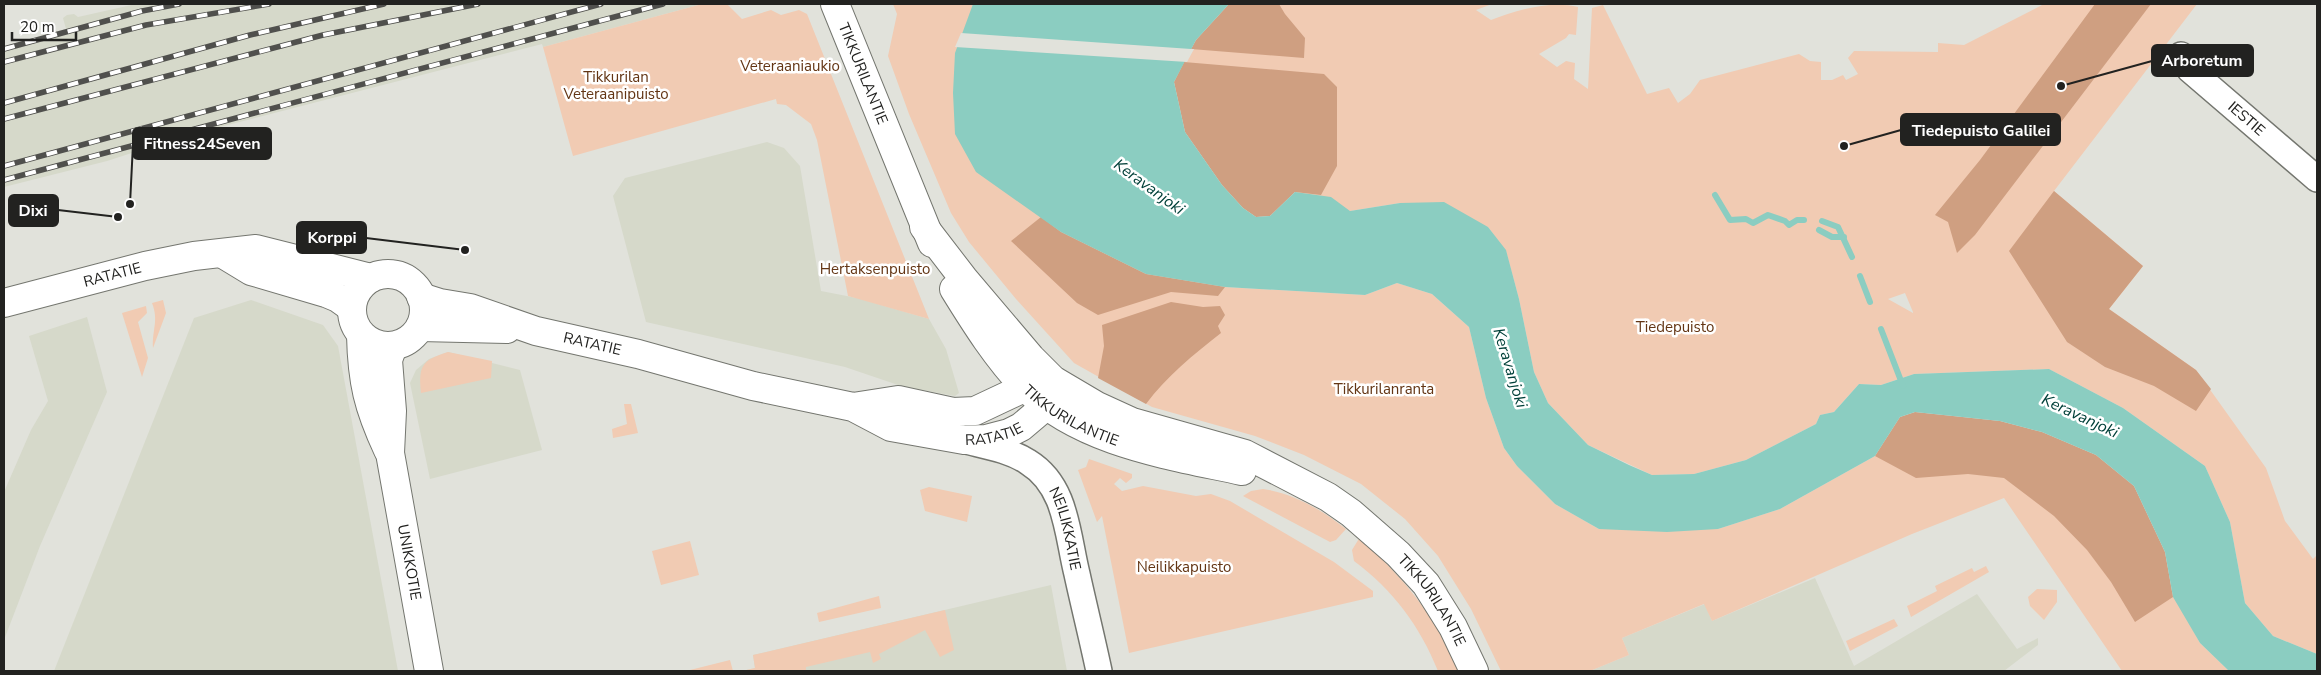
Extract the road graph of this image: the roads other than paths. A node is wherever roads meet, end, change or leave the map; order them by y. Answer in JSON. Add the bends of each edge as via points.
{"nodes":[{"id":1,"x":835,"y":4,"type":"edge"},
{"id":2,"x":2181,"y":55,"type":"dead end"},
{"id":3,"x":2317,"y":179,"type":"edge"},
{"id":4,"x":924,"y":227,"type":"junction"},
{"id":5,"x":223,"y":254,"type":"junction"},
{"id":6,"x":371,"y":278,"type":"junction"},
{"id":7,"x":421,"y":296,"type":"junction"},
{"id":8,"x":4,"y":304,"type":"edge"},
{"id":9,"x":352,"y":308,"type":"junction"},
{"id":10,"x":420,"y":328,"type":"junction"},
{"id":11,"x":536,"y":330,"type":"junction"},
{"id":12,"x":362,"y":335,"type":"junction"},
{"id":13,"x":393,"y":346,"type":"junction"},
{"id":14,"x":1026,"y":387,"type":"junction"},
{"id":15,"x":1050,"y":392,"type":"junction"},
{"id":16,"x":852,"y":407,"type":"junction"},
{"id":17,"x":964,"y":440,"type":"junction"},
{"id":18,"x":390,"y":453,"type":"junction"},
{"id":19,"x":429,"y":671,"type":"edge"},
{"id":20,"x":1099,"y":671,"type":"edge"},
{"id":21,"x":1474,"y":671,"type":"edge"}],
"edges":[{"from":1,"to":4,"type":"street","name":"TIKKURILANTIE"},
{"from":2,"to":3,"type":"street","name":"IESTIE","via":[[2190,70]]},
{"from":4,"to":14,"type":"street","name":"TIKKURILANTIE","via":[[951,284],[970,314]]},
{"from":4,"to":15,"type":"street","name":"TIKKURILANTIE","via":[[1031,358]]},
{"from":5,"to":6,"type":"street","name":"RATATIE","via":[[256,249]]},
{"from":5,"to":8,"type":"street","name":"RATATIE","via":[[145,266]]},
{"from":5,"to":9,"type":"street","via":[[251,272],[326,293]]},
{"from":6,"to":7,"type":"street","via":[[390,274],[399,276],[412,284]]},
{"from":6,"to":9,"type":"street","via":[[357,290]]},
{"from":7,"to":10,"type":"street","via":[[424,312]]},
{"from":7,"to":11,"type":"street","name":"RATATIE"},
{"from":9,"to":12,"type":"street","via":[[354,323]]},
{"from":10,"to":11,"type":"street","name":"RATATIE"},
{"from":10,"to":13,"type":"street","via":[[406,342]]},
{"from":11,"to":16,"type":"street","name":"RATATIE","via":[[753,386]]},
{"from":12,"to":13,"type":"street","via":[[373,343]]},
{"from":12,"to":18,"type":"street","name":"UNIKKOTIE","via":[[362,371],[372,415]]},
{"from":13,"to":18,"type":"street","name":"UNIKKOTIE","via":[[388,360],[392,411]]},
{"from":14,"to":15,"type":"street","name":"RATATIE"},
{"from":14,"to":16,"type":"street","name":"RATATIE","via":[[992,404],[964,413],[898,400]]},
{"from":15,"to":17,"type":"street","name":"RATATIE","via":[[1021,426],[1009,433]]},
{"from":15,"to":21,"type":"street","name":"TIKKURILANTIE","via":[[1097,406],[1132,422],[1245,454],[1328,497],[1351,513],[1421,578],[1454,627]]},
{"from":16,"to":17,"type":"street","name":"RATATIE","via":[[890,427]]},
{"from":17,"to":20,"type":"street","name":"NEILIKKATIE","via":[[1025,460],[1047,479],[1060,500]]},
{"from":18,"to":19,"type":"street","name":"UNIKKOTIE"}]}
